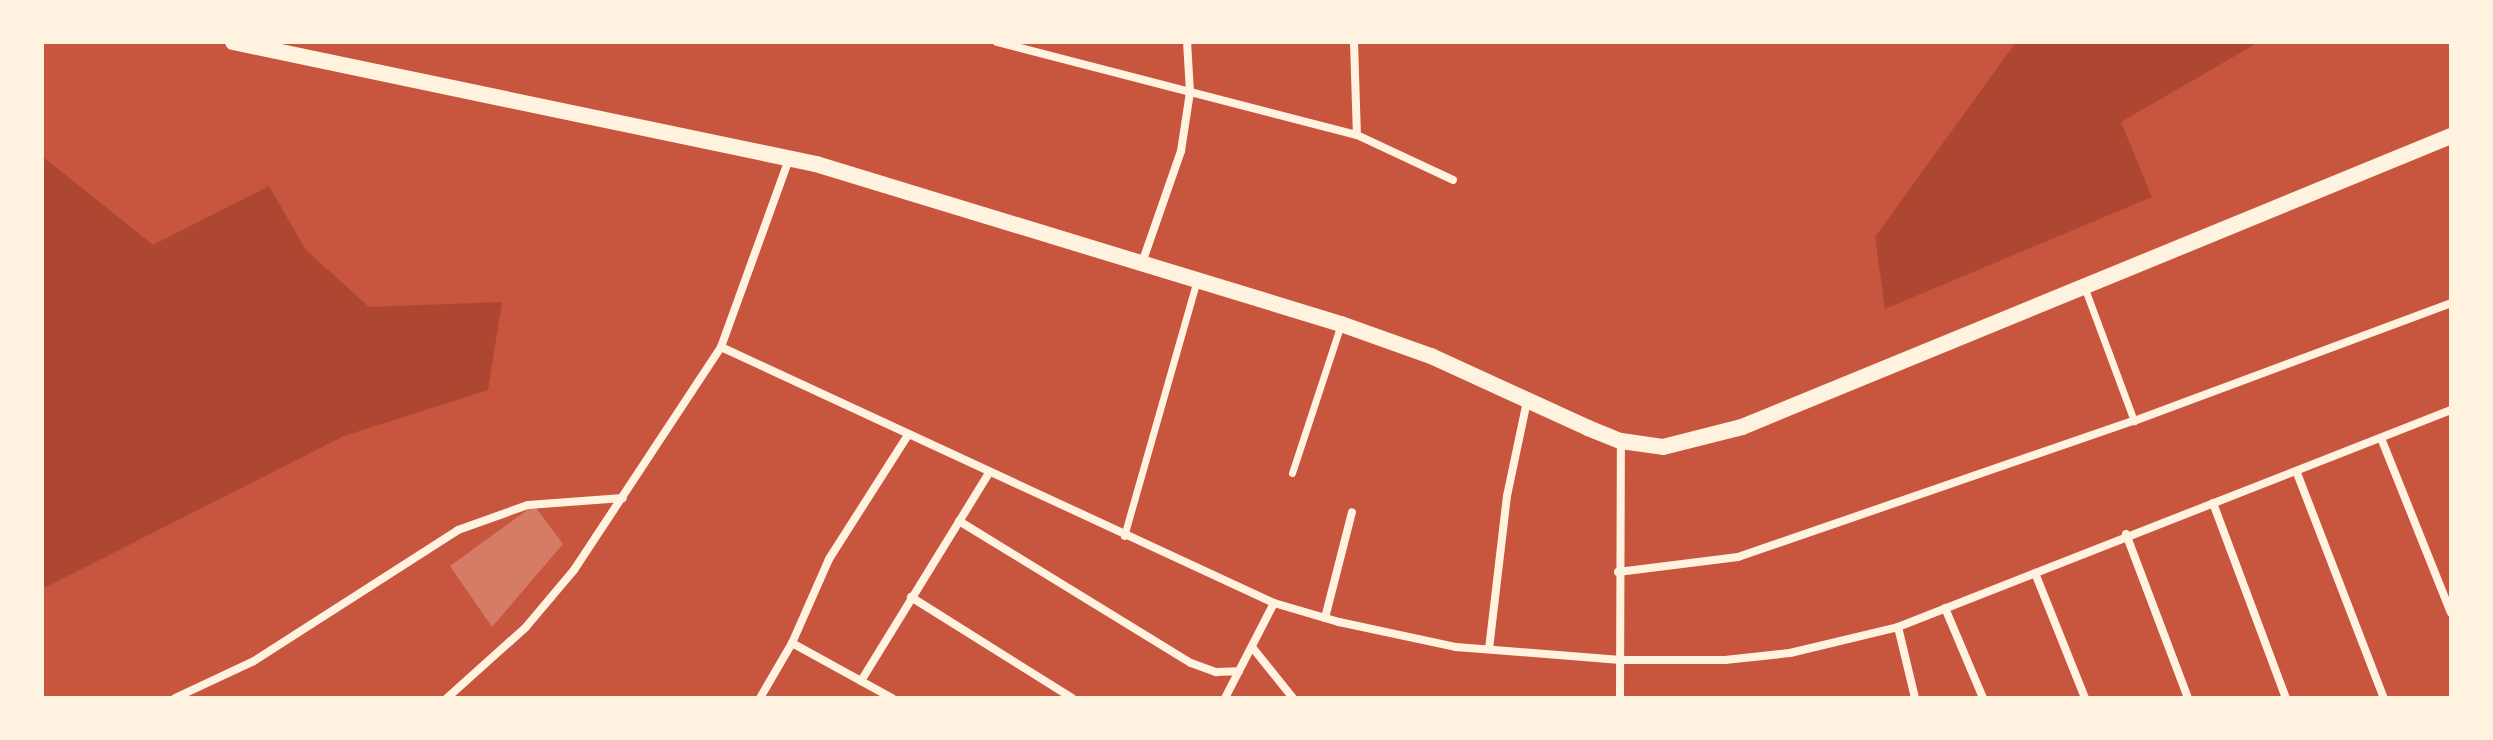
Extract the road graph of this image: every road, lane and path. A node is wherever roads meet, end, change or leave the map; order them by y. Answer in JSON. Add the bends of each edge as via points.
{"nodes":[{"id":1,"x":233,"y":42,"type":"edge"},
{"id":2,"x":997,"y":42,"type":"edge"},
{"id":3,"x":1187,"y":42,"type":"edge"},
{"id":4,"x":1354,"y":42,"type":"edge"},
{"id":5,"x":1190,"y":92,"type":"junction"},
{"id":6,"x":1357,"y":135,"type":"junction"},
{"id":7,"x":2451,"y":136,"type":"edge"},
{"id":8,"x":789,"y":159,"type":"junction"},
{"id":9,"x":1453,"y":180,"type":"dead end"},
{"id":10,"x":1142,"y":263,"type":"junction"},
{"id":11,"x":1197,"y":279,"type":"junction"},
{"id":12,"x":2085,"y":289,"type":"junction"},
{"id":13,"x":2451,"y":303,"type":"edge"},
{"id":14,"x":1341,"y":324,"type":"junction"},
{"id":15,"x":721,"y":347,"type":"junction"},
{"id":16,"x":1527,"y":401,"type":"junction"},
{"id":17,"x":2451,"y":410,"type":"edge"},
{"id":18,"x":2134,"y":421,"type":"junction"},
{"id":19,"x":908,"y":435,"type":"junction"},
{"id":20,"x":2381,"y":438,"type":"junction"},
{"id":21,"x":1621,"y":441,"type":"junction"},
{"id":22,"x":989,"y":473,"type":"junction"},
{"id":23,"x":1292,"y":473,"type":"dead end"},
{"id":24,"x":2297,"y":473,"type":"junction"},
{"id":25,"x":623,"y":498,"type":"junction"},
{"id":26,"x":2213,"y":503,"type":"junction"},
{"id":27,"x":1352,"y":512,"type":"dead end"},
{"id":28,"x":959,"y":521,"type":"junction"},
{"id":29,"x":2126,"y":534,"type":"junction"},
{"id":30,"x":1124,"y":536,"type":"junction"},
{"id":31,"x":1618,"y":572,"type":"junction"},
{"id":32,"x":2035,"y":573,"type":"junction"},
{"id":33,"x":911,"y":597,"type":"junction"},
{"id":34,"x":1274,"y":603,"type":"junction"},
{"id":35,"x":1945,"y":608,"type":"junction"},
{"id":36,"x":2451,"y":613,"type":"edge"},
{"id":37,"x":1325,"y":618,"type":"junction"},
{"id":38,"x":1898,"y":627,"type":"junction"},
{"id":39,"x":792,"y":643,"type":"junction"},
{"id":40,"x":1252,"y":647,"type":"junction"},
{"id":41,"x":1489,"y":649,"type":"junction"},
{"id":42,"x":1620,"y":660,"type":"junction"},
{"id":43,"x":1239,"y":671,"type":"junction"},
{"id":44,"x":861,"y":681,"type":"junction"},
{"id":45,"x":175,"y":698,"type":"edge"},
{"id":46,"x":447,"y":698,"type":"edge"},
{"id":47,"x":760,"y":698,"type":"edge"},
{"id":48,"x":892,"y":698,"type":"edge"},
{"id":49,"x":1072,"y":698,"type":"edge"},
{"id":50,"x":1225,"y":698,"type":"edge"},
{"id":51,"x":1293,"y":698,"type":"edge"},
{"id":52,"x":1620,"y":698,"type":"edge"},
{"id":53,"x":1915,"y":698,"type":"edge"},
{"id":54,"x":1983,"y":698,"type":"edge"},
{"id":55,"x":2085,"y":698,"type":"edge"},
{"id":56,"x":2188,"y":698,"type":"edge"},
{"id":57,"x":2286,"y":698,"type":"edge"},
{"id":58,"x":2384,"y":698,"type":"edge"}],
"edges":[{"from":1,"to":8,"type":"main road"},
{"from":2,"to":5,"type":"street"},
{"from":3,"to":5,"type":"street"},
{"from":4,"to":6,"type":"street"},
{"from":5,"to":6,"type":"street"},
{"from":5,"to":10,"type":"street","via":[[1181,151]]},
{"from":6,"to":9,"type":"street"},
{"from":7,"to":12,"type":"main road"},
{"from":8,"to":10,"type":"main road","via":[[922,194]]},
{"from":8,"to":15,"type":"street"},
{"from":10,"to":11,"type":"main road"},
{"from":11,"to":14,"type":"main road"},
{"from":11,"to":30,"type":"street"},
{"from":12,"to":18,"type":"street"},
{"from":12,"to":21,"type":"main road","via":[[1742,427],[1663,447]]},
{"from":13,"to":18,"type":"street"},
{"from":14,"to":16,"type":"main road","via":[[1431,356]]},
{"from":14,"to":23,"type":"street"},
{"from":15,"to":19,"type":"street"},
{"from":15,"to":25,"type":"street"},
{"from":16,"to":21,"type":"main road"},
{"from":16,"to":41,"type":"street","via":[[1507,496]]},
{"from":17,"to":20,"type":"street"},
{"from":18,"to":31,"type":"street","via":[[1738,557]]},
{"from":19,"to":22,"type":"street"},
{"from":19,"to":39,"type":"street","via":[[829,559]]},
{"from":20,"to":24,"type":"street"},
{"from":20,"to":36,"type":"street"},
{"from":21,"to":31,"type":"street"},
{"from":22,"to":28,"type":"street"},
{"from":22,"to":30,"type":"street"},
{"from":24,"to":26,"type":"street"},
{"from":24,"to":58,"type":"street"},
{"from":25,"to":45,"type":"street","via":[[528,505],[458,530],[267,653]]},
{"from":25,"to":46,"type":"street","via":[[574,570],[526,627]]},
{"from":26,"to":29,"type":"street"},
{"from":26,"to":57,"type":"street"},
{"from":27,"to":37,"type":"street"},
{"from":28,"to":33,"type":"street"},
{"from":28,"to":43,"type":"street","via":[[1191,663],[1216,672]]},
{"from":29,"to":32,"type":"street"},
{"from":29,"to":56,"type":"street"},
{"from":30,"to":34,"type":"street"},
{"from":31,"to":42,"type":"street"},
{"from":32,"to":35,"type":"street"},
{"from":32,"to":55,"type":"street"},
{"from":33,"to":44,"type":"street"},
{"from":33,"to":49,"type":"street"},
{"from":34,"to":37,"type":"street"},
{"from":34,"to":40,"type":"street"},
{"from":35,"to":38,"type":"street"},
{"from":35,"to":54,"type":"street"},
{"from":37,"to":41,"type":"street","via":[[1400,637]]},
{"from":38,"to":42,"type":"street","via":[[1790,653],[1725,660]]},
{"from":38,"to":53,"type":"street"},
{"from":39,"to":44,"type":"street"},
{"from":39,"to":47,"type":"street"},
{"from":40,"to":43,"type":"street"},
{"from":40,"to":51,"type":"street"},
{"from":41,"to":42,"type":"street"},
{"from":42,"to":52,"type":"street"},
{"from":43,"to":50,"type":"street"},
{"from":44,"to":48,"type":"street"}]}
